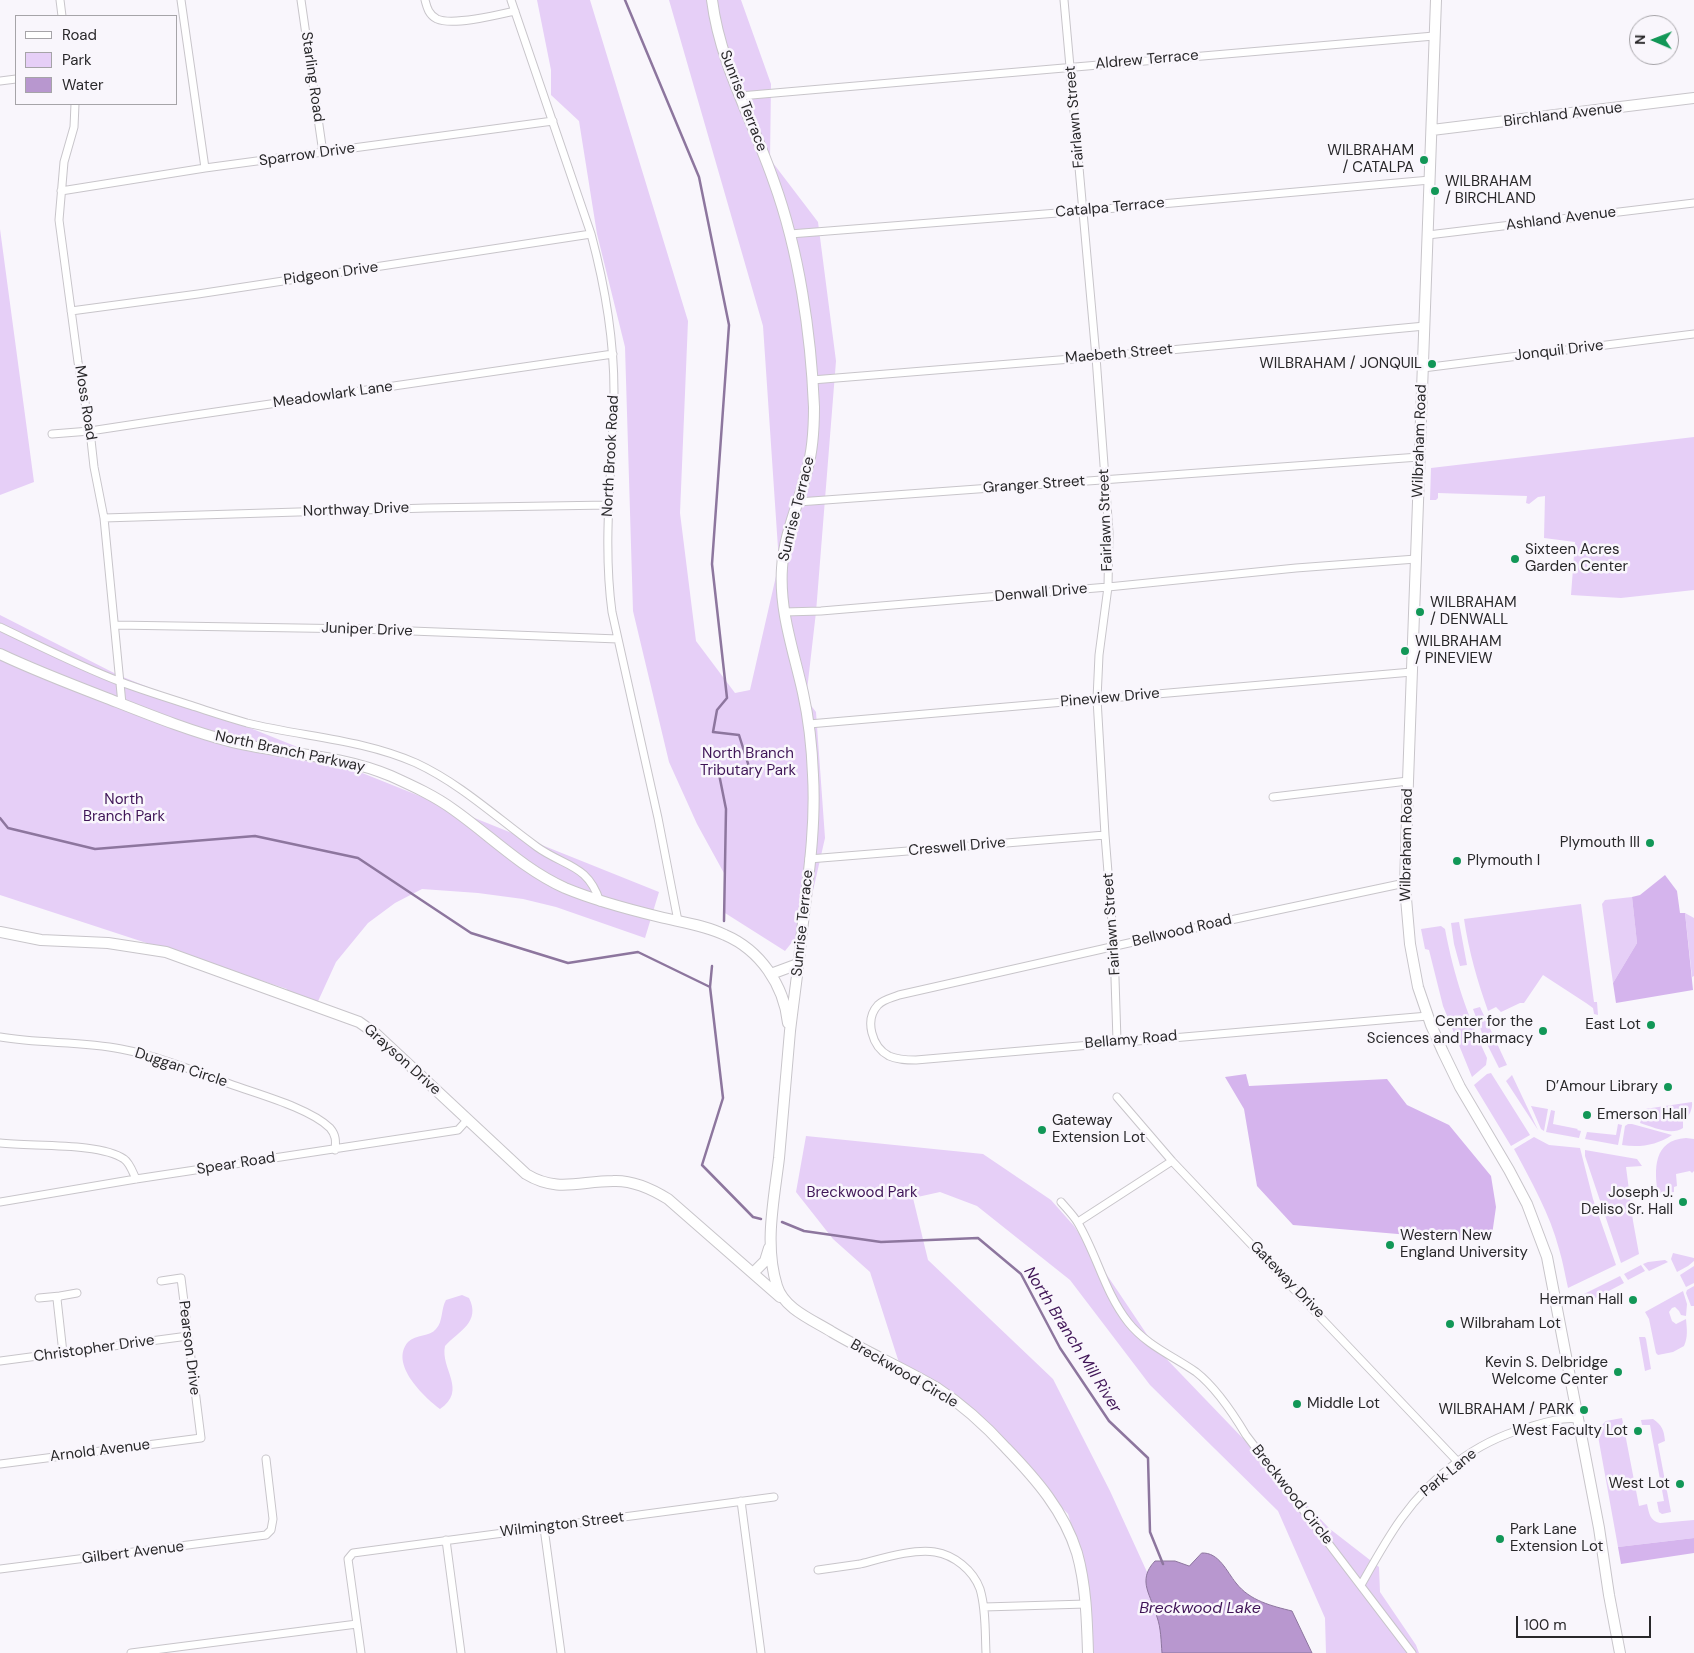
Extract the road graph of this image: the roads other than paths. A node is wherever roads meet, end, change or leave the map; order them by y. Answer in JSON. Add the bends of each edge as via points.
{"nodes":[{"id":1,"x":60,"y":0,"type":"edge"},
{"id":2,"x":181,"y":0,"type":"edge"},
{"id":3,"x":301,"y":0,"type":"edge"},
{"id":4,"x":425,"y":0,"type":"edge"},
{"id":5,"x":511,"y":0,"type":"edge"},
{"id":6,"x":712,"y":0,"type":"edge"},
{"id":7,"x":1064,"y":0,"type":"edge"},
{"id":8,"x":1436,"y":0,"type":"edge"},
{"id":9,"x":515,"y":11,"type":"junction"},
{"id":10,"x":62,"y":15,"type":"edge"},
{"id":11,"x":1434,"y":36,"type":"junction"},
{"id":12,"x":1071,"y":66,"type":"junction"},
{"id":13,"x":15,"y":79,"type":"edge"},
{"id":14,"x":0,"y":81,"type":"edge"},
{"id":15,"x":740,"y":96,"type":"junction"},
{"id":16,"x":1694,"y":98,"type":"edge"},
{"id":17,"x":75,"y":105,"type":"edge"},
{"id":18,"x":552,"y":121,"type":"junction"},
{"id":19,"x":1432,"y":130,"type":"junction"},
{"id":20,"x":323,"y":153,"type":"junction"},
{"id":21,"x":205,"y":168,"type":"junction"},
{"id":22,"x":1430,"y":180,"type":"junction"},
{"id":23,"x":61,"y":191,"type":"junction"},
{"id":24,"x":1694,"y":203,"type":"edge"},
{"id":25,"x":1083,"y":211,"type":"junction"},
{"id":26,"x":590,"y":234,"type":"junction"},
{"id":27,"x":790,"y":234,"type":"junction"},
{"id":28,"x":1428,"y":235,"type":"junction"},
{"id":29,"x":72,"y":310,"type":"junction"},
{"id":30,"x":1425,"y":326,"type":"junction"},
{"id":31,"x":1694,"y":334,"type":"edge"},
{"id":32,"x":613,"y":354,"type":"junction"},
{"id":33,"x":1096,"y":356,"type":"junction"},
{"id":34,"x":1423,"y":368,"type":"junction"},
{"id":35,"x":812,"y":380,"type":"junction"},
{"id":36,"x":90,"y":431,"type":"junction"},
{"id":37,"x":52,"y":434,"type":"dead end"},
{"id":38,"x":1419,"y":457,"type":"junction"},
{"id":39,"x":1104,"y":480,"type":"junction"},
{"id":40,"x":798,"y":502,"type":"junction"},
{"id":41,"x":608,"y":505,"type":"junction"},
{"id":42,"x":104,"y":518,"type":"junction"},
{"id":43,"x":1416,"y":559,"type":"junction"},
{"id":44,"x":1108,"y":587,"type":"junction"},
{"id":45,"x":784,"y":612,"type":"junction"},
{"id":46,"x":115,"y":624,"type":"junction"},
{"id":47,"x":0,"y":627,"type":"edge"},
{"id":48,"x":618,"y":639,"type":"junction"},
{"id":49,"x":0,"y":654,"type":"edge"},
{"id":50,"x":1412,"y":672,"type":"junction"},
{"id":51,"x":120,"y":682,"type":"junction"},
{"id":52,"x":1097,"y":700,"type":"junction"},
{"id":53,"x":122,"y":704,"type":"junction"},
{"id":54,"x":809,"y":724,"type":"junction"},
{"id":55,"x":1408,"y":781,"type":"junction"},
{"id":56,"x":1273,"y":797,"type":"dead end"},
{"id":57,"x":1105,"y":834,"type":"junction"},
{"id":58,"x":809,"y":859,"type":"junction"},
{"id":59,"x":1405,"y":883,"type":"junction"},
{"id":60,"x":600,"y":902,"type":"junction"},
{"id":61,"x":678,"y":921,"type":"junction"},
{"id":62,"x":0,"y":932,"type":"edge"},
{"id":63,"x":1114,"y":947,"type":"junction"},
{"id":64,"x":798,"y":964,"type":"junction"},
{"id":65,"x":771,"y":974,"type":"junction"},
{"id":66,"x":875,"y":1008,"type":"joint"},
{"id":67,"x":1428,"y":1016,"type":"junction"},
{"id":68,"x":0,"y":1037,"type":"edge"},
{"id":69,"x":790,"y":1039,"type":"junction"},
{"id":70,"x":1117,"y":1041,"type":"junction"},
{"id":71,"x":1116,"y":1097,"type":"dead end"},
{"id":72,"x":468,"y":1119,"type":"junction"},
{"id":73,"x":0,"y":1143,"type":"edge"},
{"id":74,"x":335,"y":1150,"type":"junction"},
{"id":75,"x":1172,"y":1161,"type":"junction"},
{"id":76,"x":136,"y":1179,"type":"junction"},
{"id":77,"x":0,"y":1202,"type":"edge"},
{"id":78,"x":1062,"y":1202,"type":"dead end"},
{"id":79,"x":1078,"y":1222,"type":"junction"},
{"id":80,"x":770,"y":1233,"type":"junction"},
{"id":81,"x":753,"y":1273,"type":"junction"},
{"id":82,"x":161,"y":1281,"type":"dead end"},
{"id":83,"x":77,"y":1294,"type":"dead end"},
{"id":84,"x":60,"y":1296,"type":"junction"},
{"id":85,"x":39,"y":1298,"type":"dead end"},
{"id":86,"x":788,"y":1304,"type":"junction"},
{"id":87,"x":188,"y":1336,"type":"junction"},
{"id":88,"x":63,"y":1353,"type":"junction"},
{"id":89,"x":0,"y":1361,"type":"edge"},
{"id":90,"x":1578,"y":1419,"type":"junction"},
{"id":91,"x":200,"y":1438,"type":"joint"},
{"id":92,"x":266,"y":1458,"type":"dead end"},
{"id":93,"x":1458,"y":1462,"type":"junction"},
{"id":94,"x":0,"y":1464,"type":"edge"},
{"id":95,"x":774,"y":1497,"type":"dead end"},
{"id":96,"x":741,"y":1502,"type":"junction"},
{"id":97,"x":544,"y":1528,"type":"junction"},
{"id":98,"x":446,"y":1540,"type":"junction"},
{"id":99,"x":0,"y":1569,"type":"edge"},
{"id":100,"x":818,"y":1570,"type":"dead end"},
{"id":101,"x":1361,"y":1585,"type":"junction"},
{"id":102,"x":1086,"y":1604,"type":"junction"},
{"id":103,"x":984,"y":1607,"type":"junction"},
{"id":104,"x":357,"y":1624,"type":"junction"},
{"id":105,"x":1618,"y":1642,"type":"junction"},
{"id":106,"x":131,"y":1653,"type":"edge"},
{"id":107,"x":361,"y":1653,"type":"edge"},
{"id":108,"x":460,"y":1653,"type":"edge"},
{"id":109,"x":561,"y":1653,"type":"edge"},
{"id":110,"x":761,"y":1653,"type":"edge"},
{"id":111,"x":986,"y":1653,"type":"edge"},
{"id":112,"x":1088,"y":1653,"type":"edge"},
{"id":113,"x":1412,"y":1653,"type":"edge"},
{"id":114,"x":1612,"y":1653,"type":"edge"},
{"id":115,"x":1620,"y":1653,"type":"edge"}],
"edges":[{"from":1,"to":10,"type":"street"},
{"from":2,"to":21,"type":"street"},
{"from":3,"to":20,"type":"street","name":"Starling Road"},
{"from":4,"to":9,"type":"street","via":[[428,11],[438,19],[456,21]]},
{"from":5,"to":9,"type":"street","name":"North Brook Road"},
{"from":6,"to":15,"type":"street","name":"Sunrise Terrace","via":[[721,44]]},
{"from":7,"to":12,"type":"street","name":"Fairlawn Street"},
{"from":8,"to":11,"type":"street","name":"Wilbraham Road"},
{"from":9,"to":18,"type":"street","name":"North Brook Road"},
{"from":11,"to":12,"type":"street","name":"Aldrew Terrace"},
{"from":11,"to":19,"type":"street","name":"Wilbraham Road"},
{"from":12,"to":15,"type":"street","name":"Aldrew Terrace"},
{"from":12,"to":25,"type":"street","name":"Fairlawn Street"},
{"from":13,"to":14,"type":"street"},
{"from":15,"to":27,"type":"street","name":"Sunrise Terrace","via":[[777,188]]},
{"from":16,"to":19,"type":"street","name":"Birchland Avenue"},
{"from":17,"to":23,"type":"street","name":"Moss Road"},
{"from":18,"to":20,"type":"street","name":"Sparrow Drive"},
{"from":18,"to":26,"type":"street","name":"North Brook Road"},
{"from":19,"to":22,"type":"street","name":"Wilbraham Road"},
{"from":20,"to":21,"type":"street","name":"Sparrow Drive"},
{"from":21,"to":23,"type":"street","name":"Sparrow Drive"},
{"from":22,"to":25,"type":"street","name":"Catalpa Terrace"},
{"from":22,"to":28,"type":"street","name":"Wilbraham Road"},
{"from":23,"to":29,"type":"street","name":"Moss Road","via":[[59,220]]},
{"from":24,"to":28,"type":"street","name":"Ashland Avenue"},
{"from":25,"to":27,"type":"street","name":"Catalpa Terrace"},
{"from":25,"to":33,"type":"street","name":"Fairlawn Street"},
{"from":26,"to":29,"type":"street","name":"Pidgeon Drive"},
{"from":26,"to":32,"type":"street","name":"North Brook Road","via":[[609,313]]},
{"from":27,"to":35,"type":"street","name":"Sunrise Terrace"},
{"from":28,"to":30,"type":"street","name":"Wilbraham Road"},
{"from":29,"to":36,"type":"street","name":"Moss Road"},
{"from":30,"to":33,"type":"street","name":"Maebeth Street"},
{"from":30,"to":34,"type":"street","name":"Wilbraham Road"},
{"from":31,"to":34,"type":"street","name":"Jonquil Drive"},
{"from":32,"to":36,"type":"street","name":"Meadowlark Lane"},
{"from":32,"to":41,"type":"street","name":"North Brook Road"},
{"from":33,"to":35,"type":"street","name":"Maebeth Street"},
{"from":33,"to":39,"type":"street","name":"Fairlawn Street"},
{"from":34,"to":38,"type":"street","name":"Wilbraham Road"},
{"from":35,"to":40,"type":"street","name":"Sunrise Terrace","via":[[812,449]]},
{"from":36,"to":37,"type":"street","name":"Meadowlark Lane"},
{"from":36,"to":42,"type":"street","name":"Moss Road"},
{"from":38,"to":39,"type":"street","name":"Granger Street"},
{"from":38,"to":43,"type":"street","name":"Wilbraham Road"},
{"from":39,"to":40,"type":"street","name":"Granger Street"},
{"from":39,"to":44,"type":"street","name":"Fairlawn Street","via":[[1109,532]]},
{"from":40,"to":45,"type":"street","name":"Sunrise Terrace","via":[[786,538],[782,568]]},
{"from":41,"to":42,"type":"street","name":"Northway Drive"},
{"from":41,"to":48,"type":"street","name":"North Brook Road","via":[[608,578]]},
{"from":42,"to":46,"type":"street","name":"Moss Road"},
{"from":43,"to":44,"type":"street","name":"Denwall Drive"},
{"from":43,"to":50,"type":"street","name":"Wilbraham Road"},
{"from":44,"to":45,"type":"street","name":"Denwall Drive"},
{"from":44,"to":52,"type":"street","name":"Fairlawn Street"},
{"from":45,"to":54,"type":"street","name":"Sunrise Terrace"},
{"from":46,"to":48,"type":"street","name":"Juniper Drive"},
{"from":46,"to":51,"type":"street","name":"Moss Road"},
{"from":47,"to":51,"type":"street"},
{"from":48,"to":61,"type":"street","name":"North Brook Road"},
{"from":49,"to":53,"type":"street","name":"North Branch Parkway"},
{"from":50,"to":52,"type":"street","name":"Pineview Drive"},
{"from":50,"to":55,"type":"street","name":"Wilbraham Road"},
{"from":51,"to":53,"type":"street","name":"Moss Road"},
{"from":51,"to":60,"type":"street","via":[[247,723],[373,747],[415,763],[446,778],[545,852],[583,872]]},
{"from":52,"to":54,"type":"street","name":"Pineview Drive"},
{"from":52,"to":57,"type":"street","name":"Fairlawn Street"},
{"from":53,"to":60,"type":"street","name":"North Branch Parkway","via":[[231,742],[348,762],[390,776],[442,802],[542,876]]},
{"from":54,"to":58,"type":"street","name":"Sunrise Terrace","via":[[814,797]]},
{"from":55,"to":56,"type":"street"},
{"from":55,"to":59,"type":"street","name":"Wilbraham Road"},
{"from":57,"to":58,"type":"street","name":"Creswell Drive"},
{"from":57,"to":63,"type":"street","name":"Fairlawn Street"},
{"from":58,"to":64,"type":"street","name":"Sunrise Terrace"},
{"from":59,"to":63,"type":"street","name":"Bellwood Road"},
{"from":59,"to":67,"type":"street","name":"Wilbraham Road","via":[[1411,953]]},
{"from":60,"to":61,"type":"street","name":"North Branch Parkway"},
{"from":61,"to":65,"type":"street","name":"North Branch Parkway","via":[[731,938]]},
{"from":62,"to":72,"type":"street","name":"Grayson Drive","via":[[41,940],[108,943],[166,952],[359,1022]]},
{"from":63,"to":66,"type":"street","name":"Bellwood Road","via":[[899,995]]},
{"from":63,"to":70,"type":"street","name":"Fairlawn Street"},
{"from":64,"to":65,"type":"street"},
{"from":64,"to":69,"type":"street","name":"Sunrise Terrace"},
{"from":65,"to":69,"type":"street","name":"North Branch Parkway","via":[[784,1003]]},
{"from":66,"to":70,"type":"street","name":"Bellamy Road","via":[[871,1026],[874,1041],[884,1053],[902,1060]]},
{"from":67,"to":70,"type":"street","name":"Bellamy Road"},
{"from":67,"to":90,"type":"street","name":"Wilbraham Road","via":[[1460,1087],[1509,1170],[1535,1222],[1552,1276]]},
{"from":68,"to":74,"type":"street","name":"Duggan Circle","via":[[118,1048],[190,1069],[323,1122],[334,1133]]},
{"from":69,"to":80,"type":"street","name":"Sunrise Terrace"},
{"from":71,"to":75,"type":"street","name":"Gateway Drive"},
{"from":72,"to":74,"type":"street","name":"Spear Road","via":[[458,1130]]},
{"from":72,"to":81,"type":"street","name":"Grayson Drive","via":[[518,1168],[542,1183],[619,1181],[655,1191]]},
{"from":73,"to":76,"type":"street","via":[[109,1153],[125,1160]]},
{"from":74,"to":76,"type":"street","name":"Spear Road"},
{"from":75,"to":79,"type":"street"},
{"from":75,"to":93,"type":"street","name":"Gateway Drive"},
{"from":76,"to":77,"type":"street","name":"Spear Road"},
{"from":78,"to":79,"type":"street","name":"Breckwood Circle"},
{"from":79,"to":101,"type":"street","name":"Breckwood Circle","via":[[1129,1324],[1145,1340],[1197,1373],[1213,1388]]},
{"from":80,"to":81,"type":"street","via":[[768,1255]]},
{"from":80,"to":86,"type":"street","via":[[777,1285]]},
{"from":81,"to":86,"type":"street","name":"Breckwood Circle"},
{"from":82,"to":87,"type":"street","name":"Pearson Drive","via":[[181,1278]]},
{"from":83,"to":84,"type":"street"},
{"from":84,"to":85,"type":"street"},
{"from":84,"to":88,"type":"street","via":[[56,1301]]},
{"from":86,"to":102,"type":"street","name":"Breckwood Circle","via":[[857,1347],[937,1388],[994,1435],[1034,1476],[1059,1512],[1076,1550]]},
{"from":87,"to":88,"type":"street","name":"Christopher Drive"},
{"from":87,"to":91,"type":"street","name":"Pearson Drive"},
{"from":88,"to":89,"type":"street","name":"Christopher Drive"},
{"from":90,"to":93,"type":"street","name":"Park Lane","via":[[1566,1418],[1519,1430],[1482,1446]]},
{"from":90,"to":105,"type":"street","name":"Wilbraham Road"},
{"from":91,"to":94,"type":"street","name":"Arnold Avenue"},
{"from":92,"to":99,"type":"street","name":"Gilbert Avenue","via":[[273,1519],[271,1530],[266,1535]]},
{"from":93,"to":101,"type":"street","name":"Park Lane","via":[[1429,1485],[1407,1510]]},
{"from":95,"to":96,"type":"street","name":"Wilmington Street"},
{"from":96,"to":97,"type":"street","name":"Wilmington Street"},
{"from":96,"to":110,"type":"street"},
{"from":97,"to":98,"type":"street","name":"Wilmington Street"},
{"from":97,"to":109,"type":"street"},
{"from":98,"to":104,"type":"street","name":"Wilmington Street","via":[[350,1555]]},
{"from":98,"to":108,"type":"street"},
{"from":100,"to":103,"type":"street","via":[[933,1551],[947,1555],[974,1576]]},
{"from":101,"to":113,"type":"street","name":"Breckwood Circle"},
{"from":102,"to":103,"type":"street"},
{"from":102,"to":112,"type":"street","name":"Breckwood Circle"},
{"from":103,"to":111,"type":"street"},
{"from":104,"to":106,"type":"street"},
{"from":104,"to":107,"type":"street"},
{"from":105,"to":114,"type":"street"},
{"from":105,"to":115,"type":"street","name":"Wilbraham Road"}]}
